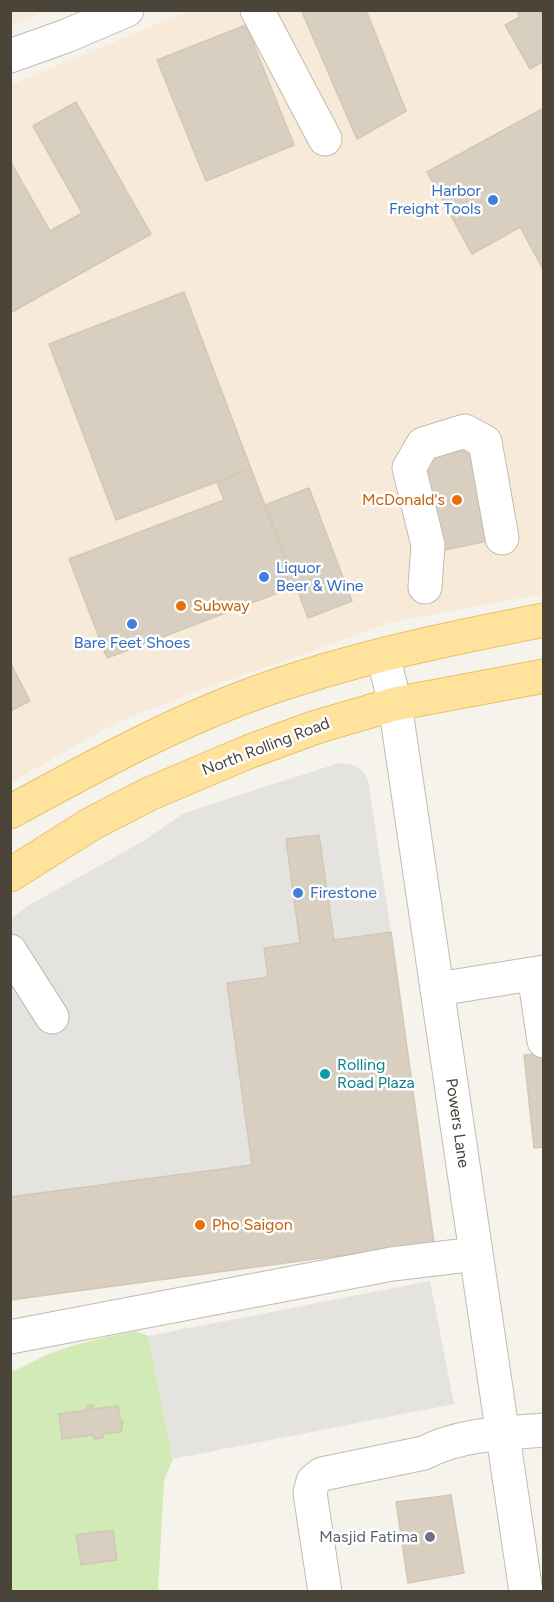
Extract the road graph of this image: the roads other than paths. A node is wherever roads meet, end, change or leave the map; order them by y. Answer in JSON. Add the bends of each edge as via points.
{"nodes":[{"id":1,"x":127,"y":10,"type":"edge"},
{"id":2,"x":257,"y":10,"type":"edge"},
{"id":3,"x":10,"y":56,"type":"edge"},
{"id":4,"x":325,"y":139,"type":"dead end"},
{"id":5,"x":502,"y":537,"type":"dead end"},
{"id":6,"x":425,"y":587,"type":"dead end"},
{"id":7,"x":543,"y":620,"type":"edge"},
{"id":8,"x":383,"y":655,"type":"junction"},
{"id":9,"x":543,"y":676,"type":"edge"},
{"id":10,"x":395,"y":704,"type":"junction"},
{"id":11,"x":10,"y":812,"type":"edge"},
{"id":12,"x":10,"y":875,"type":"edge"},
{"id":13,"x":10,"y":951,"type":"edge"},
{"id":14,"x":538,"y":973,"type":"edge"},
{"id":15,"x":438,"y":989,"type":"junction"},
{"id":16,"x":52,"y":1017,"type":"dead end"},
{"id":17,"x":542,"y":1028,"type":"edge"},
{"id":18,"x":476,"y":1254,"type":"junction"},
{"id":19,"x":10,"y":1337,"type":"edge"},
{"id":20,"x":543,"y":1430,"type":"edge"},
{"id":21,"x":502,"y":1434,"type":"junction"},
{"id":22,"x":325,"y":1592,"type":"edge"},
{"id":23,"x":526,"y":1592,"type":"edge"}],
"edges":[{"from":1,"to":3,"type":"street"},
{"from":2,"to":4,"type":"street"},
{"from":5,"to":6,"type":"street","via":[[485,442],[465,430],[423,444],[409,468],[428,545]]},
{"from":7,"to":8,"type":"main road"},
{"from":8,"to":10,"type":"street","name":"Powers Lane"},
{"from":8,"to":11,"type":"main road","via":[[299,678],[227,705],[140,743]]},
{"from":9,"to":10,"type":"main road","name":"North Rolling Road"},
{"from":10,"to":12,"type":"main road","name":"North Rolling Road","via":[[257,748],[149,794],[91,824]]},
{"from":10,"to":15,"type":"street","name":"Powers Lane"},
{"from":13,"to":16,"type":"street"},
{"from":14,"to":15,"type":"street"},
{"from":14,"to":17,"type":"street"},
{"from":15,"to":18,"type":"street","name":"Powers Lane"},
{"from":18,"to":19,"type":"street","via":[[392,1264]]},
{"from":18,"to":21,"type":"street","name":"Powers Lane"},
{"from":20,"to":21,"type":"street"},
{"from":21,"to":22,"type":"street","via":[[456,1440],[424,1454],[322,1474],[313,1481],[310,1493]]},
{"from":21,"to":23,"type":"street","name":"Powers Lane"}]}
